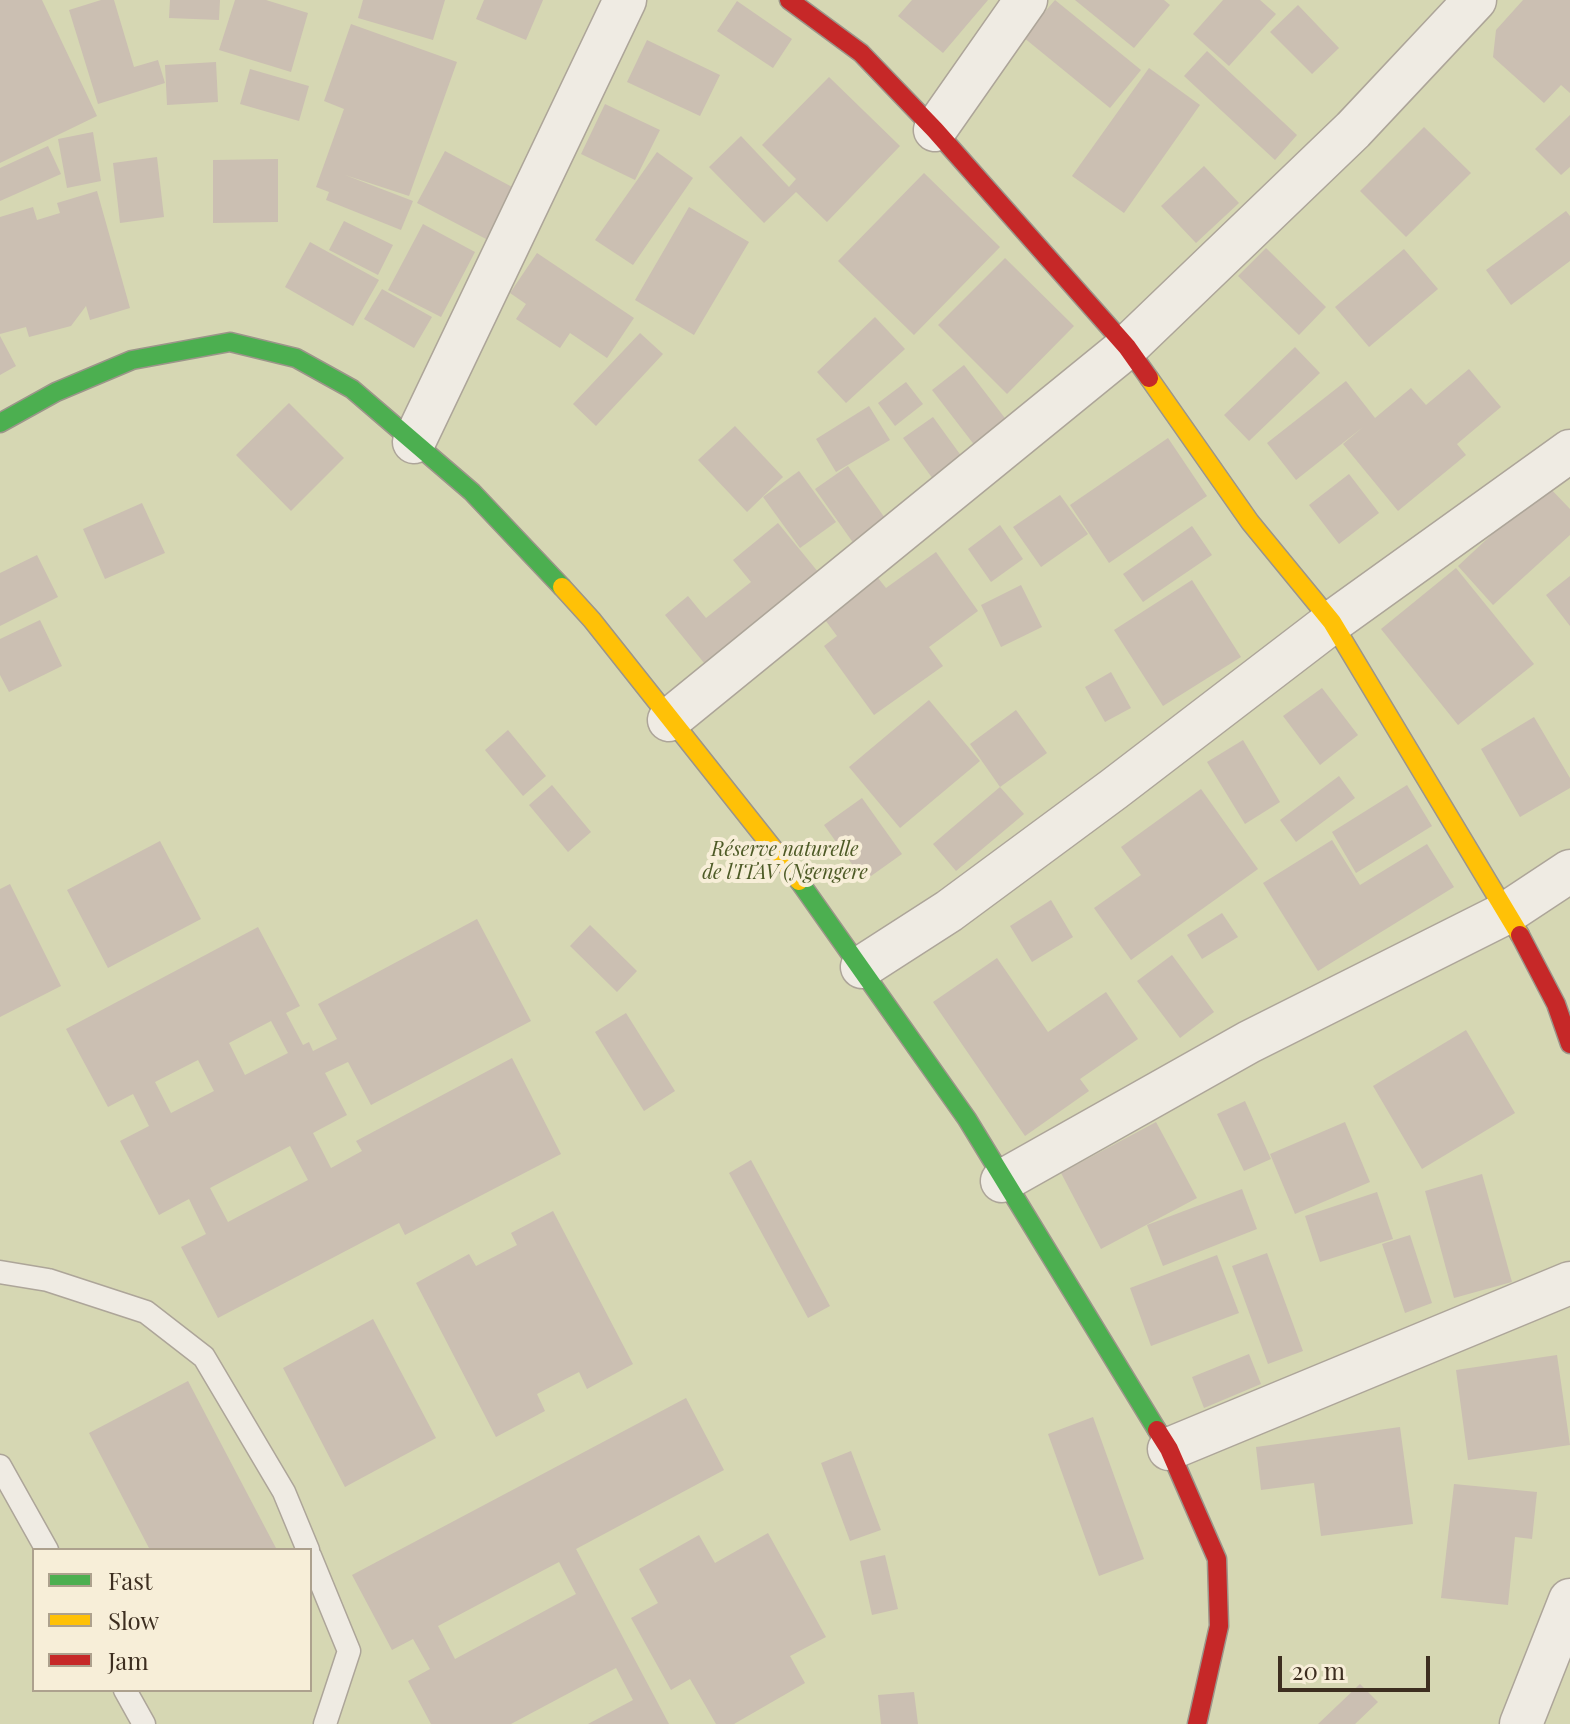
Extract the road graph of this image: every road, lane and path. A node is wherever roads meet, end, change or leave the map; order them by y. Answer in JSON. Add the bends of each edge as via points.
{"nodes":[{"id":1,"x":625,"y":0,"type":"edge"},
{"id":2,"x":789,"y":0,"type":"edge"},
{"id":3,"x":1026,"y":0,"type":"edge"},
{"id":4,"x":1475,"y":0,"type":"edge"},
{"id":5,"x":935,"y":130,"type":"junction"},
{"id":6,"x":1127,"y":347,"type":"junction"},
{"id":7,"x":0,"y":423,"type":"edge"},
{"id":8,"x":414,"y":442,"type":"junction"},
{"id":9,"x":1570,"y":451,"type":"edge"},
{"id":10,"x":1332,"y":622,"type":"junction"},
{"id":11,"x":669,"y":720,"type":"junction"},
{"id":12,"x":1570,"y":871,"type":"edge"},
{"id":13,"x":1508,"y":912,"type":"junction"},
{"id":14,"x":862,"y":967,"type":"junction"},
{"id":15,"x":1570,"y":1044,"type":"edge"},
{"id":16,"x":1002,"y":1181,"type":"junction"},
{"id":17,"x":0,"y":1272,"type":"edge"},
{"id":18,"x":1570,"y":1283,"type":"edge"},
{"id":19,"x":1169,"y":1449,"type":"junction"},
{"id":20,"x":0,"y":1466,"type":"edge"},
{"id":21,"x":46,"y":1548,"type":"edge"},
{"id":22,"x":307,"y":1548,"type":"edge"},
{"id":23,"x":312,"y":1561,"type":"edge"},
{"id":24,"x":1570,"y":1600,"type":"edge"},
{"id":25,"x":126,"y":1692,"type":"edge"},
{"id":26,"x":144,"y":1724,"type":"edge"},
{"id":27,"x":325,"y":1724,"type":"edge"},
{"id":28,"x":1197,"y":1724,"type":"edge"},
{"id":29,"x":1521,"y":1724,"type":"edge"}],
"edges":[{"from":1,"to":8,"type":"street"},
{"from":2,"to":5,"type":"street","via":[[861,53]]},
{"from":3,"to":5,"type":"street"},
{"from":4,"to":6,"type":"street","via":[[1353,130]]},
{"from":5,"to":6,"type":"street"},
{"from":6,"to":10,"type":"street","via":[[1250,522]]},
{"from":6,"to":11,"type":"street"},
{"from":7,"to":8,"type":"street","via":[[132,360],[230,342],[296,358],[352,389]]},
{"from":8,"to":11,"type":"street","via":[[472,492],[553,577]]},
{"from":9,"to":10,"type":"street"},
{"from":10,"to":13,"type":"street"},
{"from":10,"to":14,"type":"street","via":[[975,892]]},
{"from":11,"to":14,"type":"street"},
{"from":12,"to":13,"type":"street"},
{"from":13,"to":15,"type":"street","via":[[1556,1004]]},
{"from":13,"to":16,"type":"street","via":[[1249,1042]]},
{"from":14,"to":16,"type":"street","via":[[967,1119]]},
{"from":16,"to":19,"type":"street"},
{"from":17,"to":22,"type":"lane","via":[[48,1280],[146,1312],[204,1357],[284,1492]]},
{"from":18,"to":19,"type":"street"},
{"from":19,"to":28,"type":"street","via":[[1217,1559],[1219,1626]]},
{"from":20,"to":21,"type":"lane"},
{"from":23,"to":27,"type":"lane","via":[[349,1651]]},
{"from":24,"to":29,"type":"street"},
{"from":25,"to":26,"type":"lane"}]}
